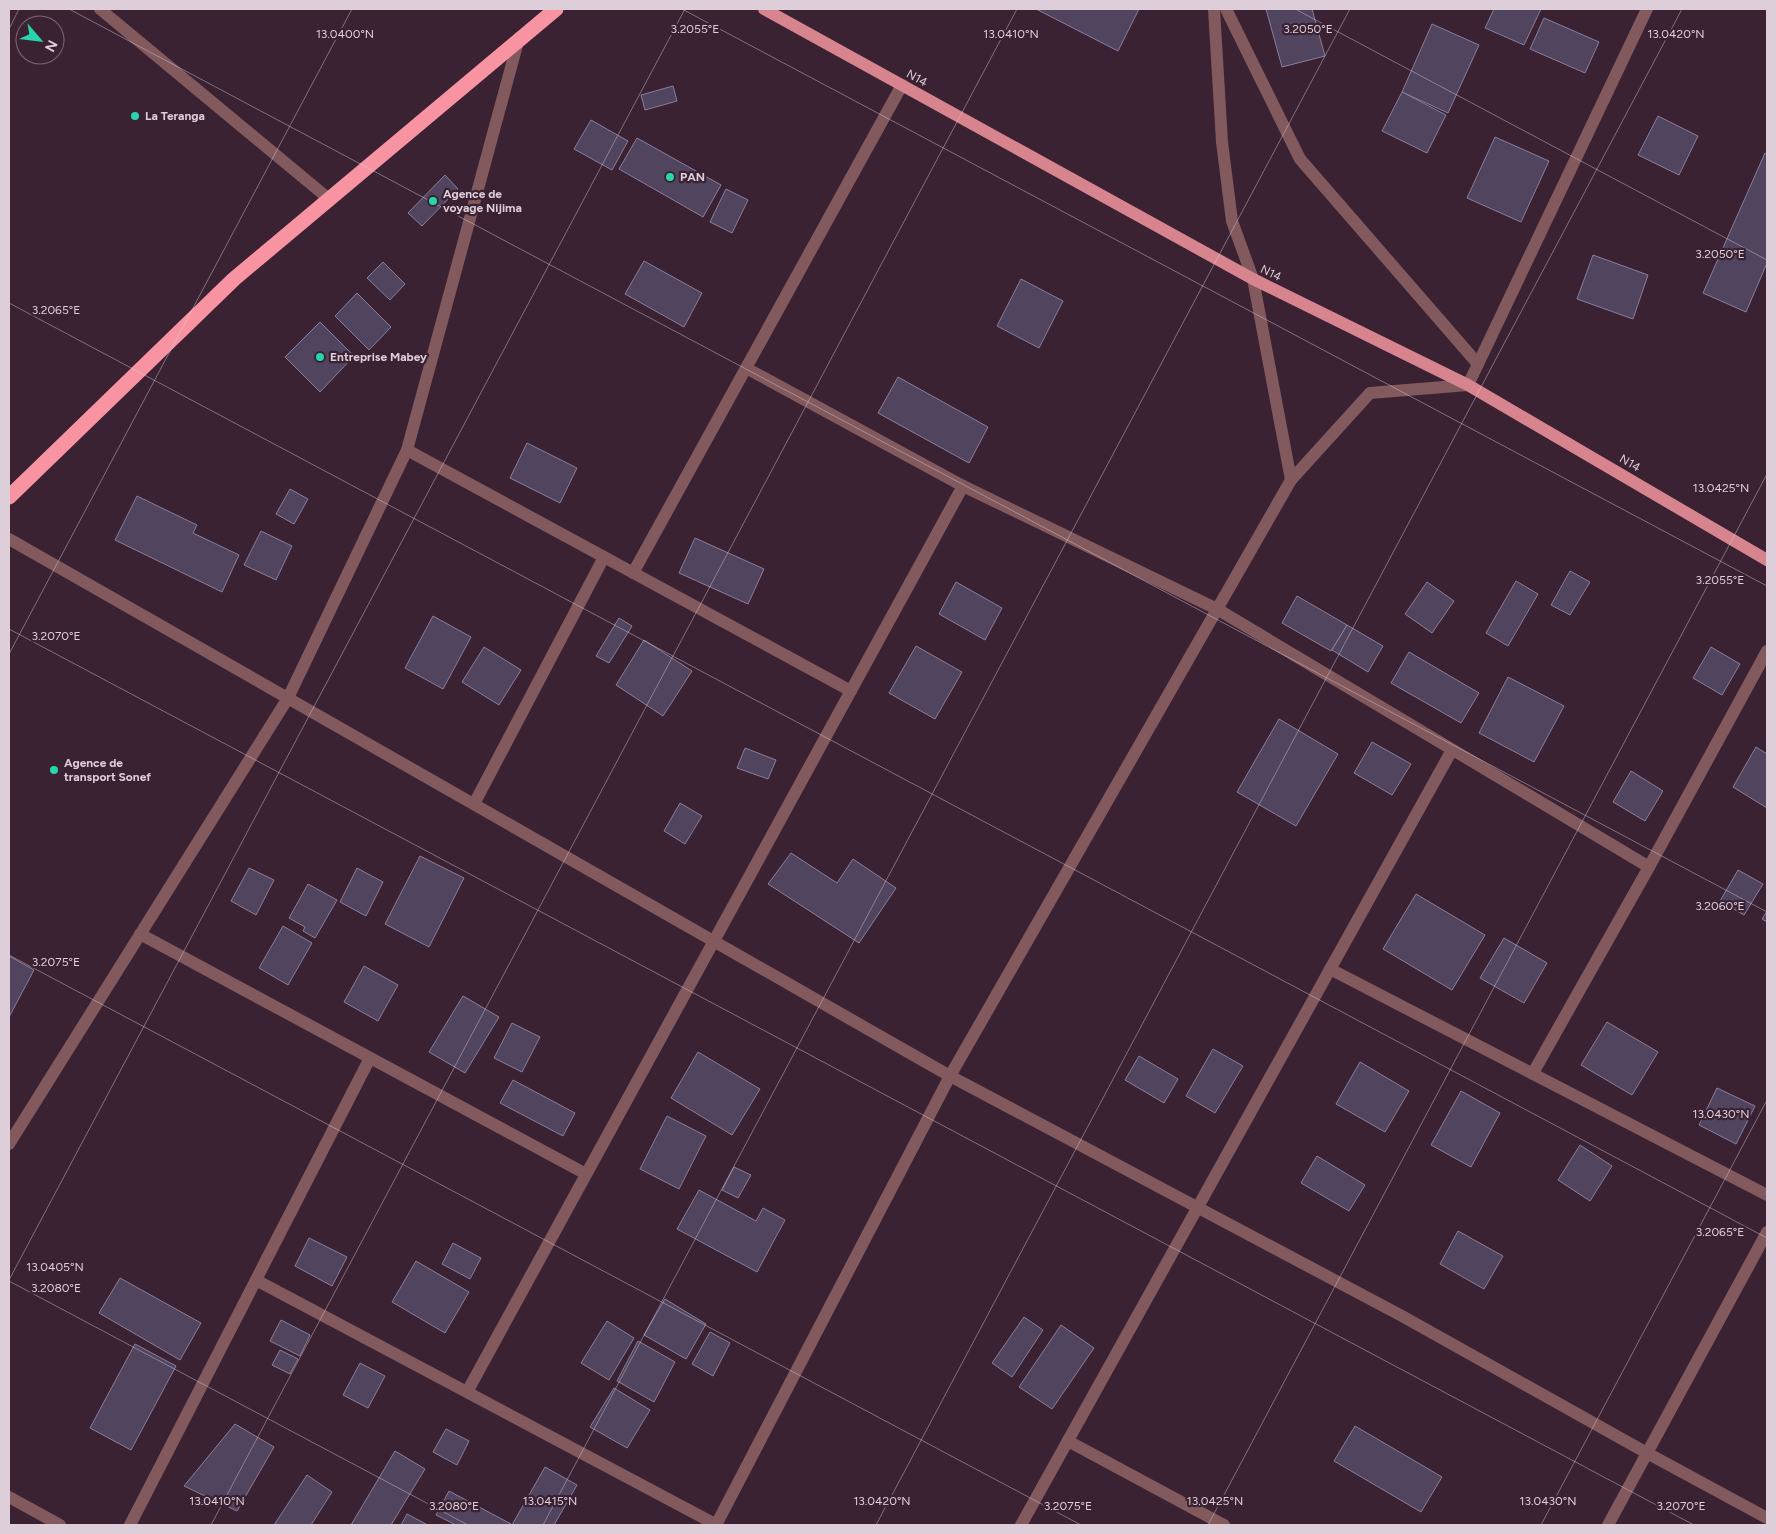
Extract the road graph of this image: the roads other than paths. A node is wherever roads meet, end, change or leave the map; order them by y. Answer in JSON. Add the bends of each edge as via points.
{"nodes":[{"id":1,"x":100,"y":9,"type":"edge"},
{"id":2,"x":556,"y":9,"type":"edge"},
{"id":3,"x":764,"y":9,"type":"edge"},
{"id":4,"x":1214,"y":9,"type":"edge"},
{"id":5,"x":1226,"y":9,"type":"edge"},
{"id":6,"x":1647,"y":9,"type":"edge"},
{"id":7,"x":519,"y":38,"type":"junction"},
{"id":8,"x":902,"y":85,"type":"junction"},
{"id":9,"x":328,"y":199,"type":"junction"},
{"id":10,"x":1253,"y":279,"type":"junction"},
{"id":11,"x":1478,"y":364,"type":"junction"},
{"id":12,"x":746,"y":368,"type":"junction"},
{"id":13,"x":1468,"y":385,"type":"junction"},
{"id":14,"x":407,"y":450,"type":"junction"},
{"id":15,"x":1291,"y":480,"type":"junction"},
{"id":16,"x":963,"y":486,"type":"junction"},
{"id":17,"x":9,"y":497,"type":"edge"},
{"id":18,"x":9,"y":539,"type":"edge"},
{"id":19,"x":604,"y":557,"type":"junction"},
{"id":20,"x":1767,"y":560,"type":"edge"},
{"id":21,"x":633,"y":573,"type":"junction"},
{"id":22,"x":1216,"y":609,"type":"junction"},
{"id":23,"x":1767,"y":651,"type":"edge"},
{"id":24,"x":851,"y":691,"type":"junction"},
{"id":25,"x":288,"y":698,"type":"junction"},
{"id":26,"x":1452,"y":750,"type":"junction"},
{"id":27,"x":474,"y":804,"type":"junction"},
{"id":28,"x":1649,"y":867,"type":"junction"},
{"id":29,"x":140,"y":934,"type":"junction"},
{"id":30,"x":714,"y":941,"type":"junction"},
{"id":31,"x":1330,"y":969,"type":"junction"},
{"id":32,"x":370,"y":1058,"type":"junction"},
{"id":33,"x":1532,"y":1074,"type":"junction"},
{"id":34,"x":950,"y":1076,"type":"junction"},
{"id":35,"x":9,"y":1144,"type":"edge"},
{"id":36,"x":586,"y":1174,"type":"junction"},
{"id":37,"x":1767,"y":1195,"type":"edge"},
{"id":38,"x":1198,"y":1208,"type":"junction"},
{"id":39,"x":1767,"y":1232,"type":"edge"},
{"id":40,"x":256,"y":1280,"type":"junction"},
{"id":41,"x":467,"y":1392,"type":"junction"},
{"id":42,"x":1068,"y":1442,"type":"junction"},
{"id":43,"x":1647,"y":1453,"type":"junction"},
{"id":44,"x":9,"y":1497,"type":"edge"},
{"id":45,"x":1767,"y":1518,"type":"edge"},
{"id":46,"x":60,"y":1525,"type":"edge"},
{"id":47,"x":130,"y":1525,"type":"edge"},
{"id":48,"x":716,"y":1525,"type":"edge"},
{"id":49,"x":1022,"y":1525,"type":"edge"},
{"id":50,"x":1224,"y":1525,"type":"edge"},
{"id":51,"x":1608,"y":1525,"type":"edge"}],
"edges":[{"from":1,"to":9,"type":"street"},
{"from":2,"to":7,"type":"highway"},
{"from":3,"to":8,"type":"main road","name":"N14"},
{"from":4,"to":10,"type":"street","via":[[1222,142],[1232,221]]},
{"from":5,"to":11,"type":"street","via":[[1300,159]]},
{"from":6,"to":11,"type":"street"},
{"from":7,"to":9,"type":"highway"},
{"from":7,"to":14,"type":"street"},
{"from":8,"to":10,"type":"main road","name":"N14"},
{"from":8,"to":12,"type":"street"},
{"from":9,"to":17,"type":"highway","via":[[234,279]]},
{"from":10,"to":13,"type":"main road","name":"N14"},
{"from":10,"to":15,"type":"street"},
{"from":11,"to":13,"type":"street"},
{"from":12,"to":16,"type":"street"},
{"from":12,"to":21,"type":"street"},
{"from":13,"to":15,"type":"street","via":[[1370,392]]},
{"from":13,"to":20,"type":"main road","name":"N14"},
{"from":14,"to":19,"type":"street"},
{"from":14,"to":25,"type":"street"},
{"from":15,"to":22,"type":"street"},
{"from":16,"to":22,"type":"street"},
{"from":16,"to":24,"type":"street"},
{"from":18,"to":25,"type":"street"},
{"from":19,"to":21,"type":"street"},
{"from":19,"to":27,"type":"street"},
{"from":21,"to":24,"type":"street"},
{"from":22,"to":26,"type":"street"},
{"from":22,"to":34,"type":"street"},
{"from":23,"to":28,"type":"street"},
{"from":24,"to":30,"type":"street"},
{"from":25,"to":27,"type":"street"},
{"from":25,"to":29,"type":"street"},
{"from":26,"to":28,"type":"street"},
{"from":26,"to":31,"type":"street"},
{"from":27,"to":30,"type":"street"},
{"from":28,"to":33,"type":"street"},
{"from":29,"to":32,"type":"street"},
{"from":29,"to":35,"type":"street"},
{"from":30,"to":34,"type":"street"},
{"from":30,"to":36,"type":"street"},
{"from":31,"to":33,"type":"street"},
{"from":31,"to":38,"type":"street"},
{"from":32,"to":36,"type":"street"},
{"from":32,"to":40,"type":"street"},
{"from":33,"to":37,"type":"street"},
{"from":34,"to":38,"type":"street"},
{"from":34,"to":48,"type":"street"},
{"from":36,"to":41,"type":"street"},
{"from":38,"to":42,"type":"street"},
{"from":38,"to":43,"type":"street","via":[[1402,1316]]},
{"from":39,"to":43,"type":"street"},
{"from":40,"to":41,"type":"street"},
{"from":40,"to":47,"type":"street"},
{"from":41,"to":48,"type":"street"},
{"from":42,"to":49,"type":"street"},
{"from":42,"to":50,"type":"street"},
{"from":43,"to":45,"type":"street"},
{"from":43,"to":51,"type":"street"},
{"from":44,"to":46,"type":"street"}]}
